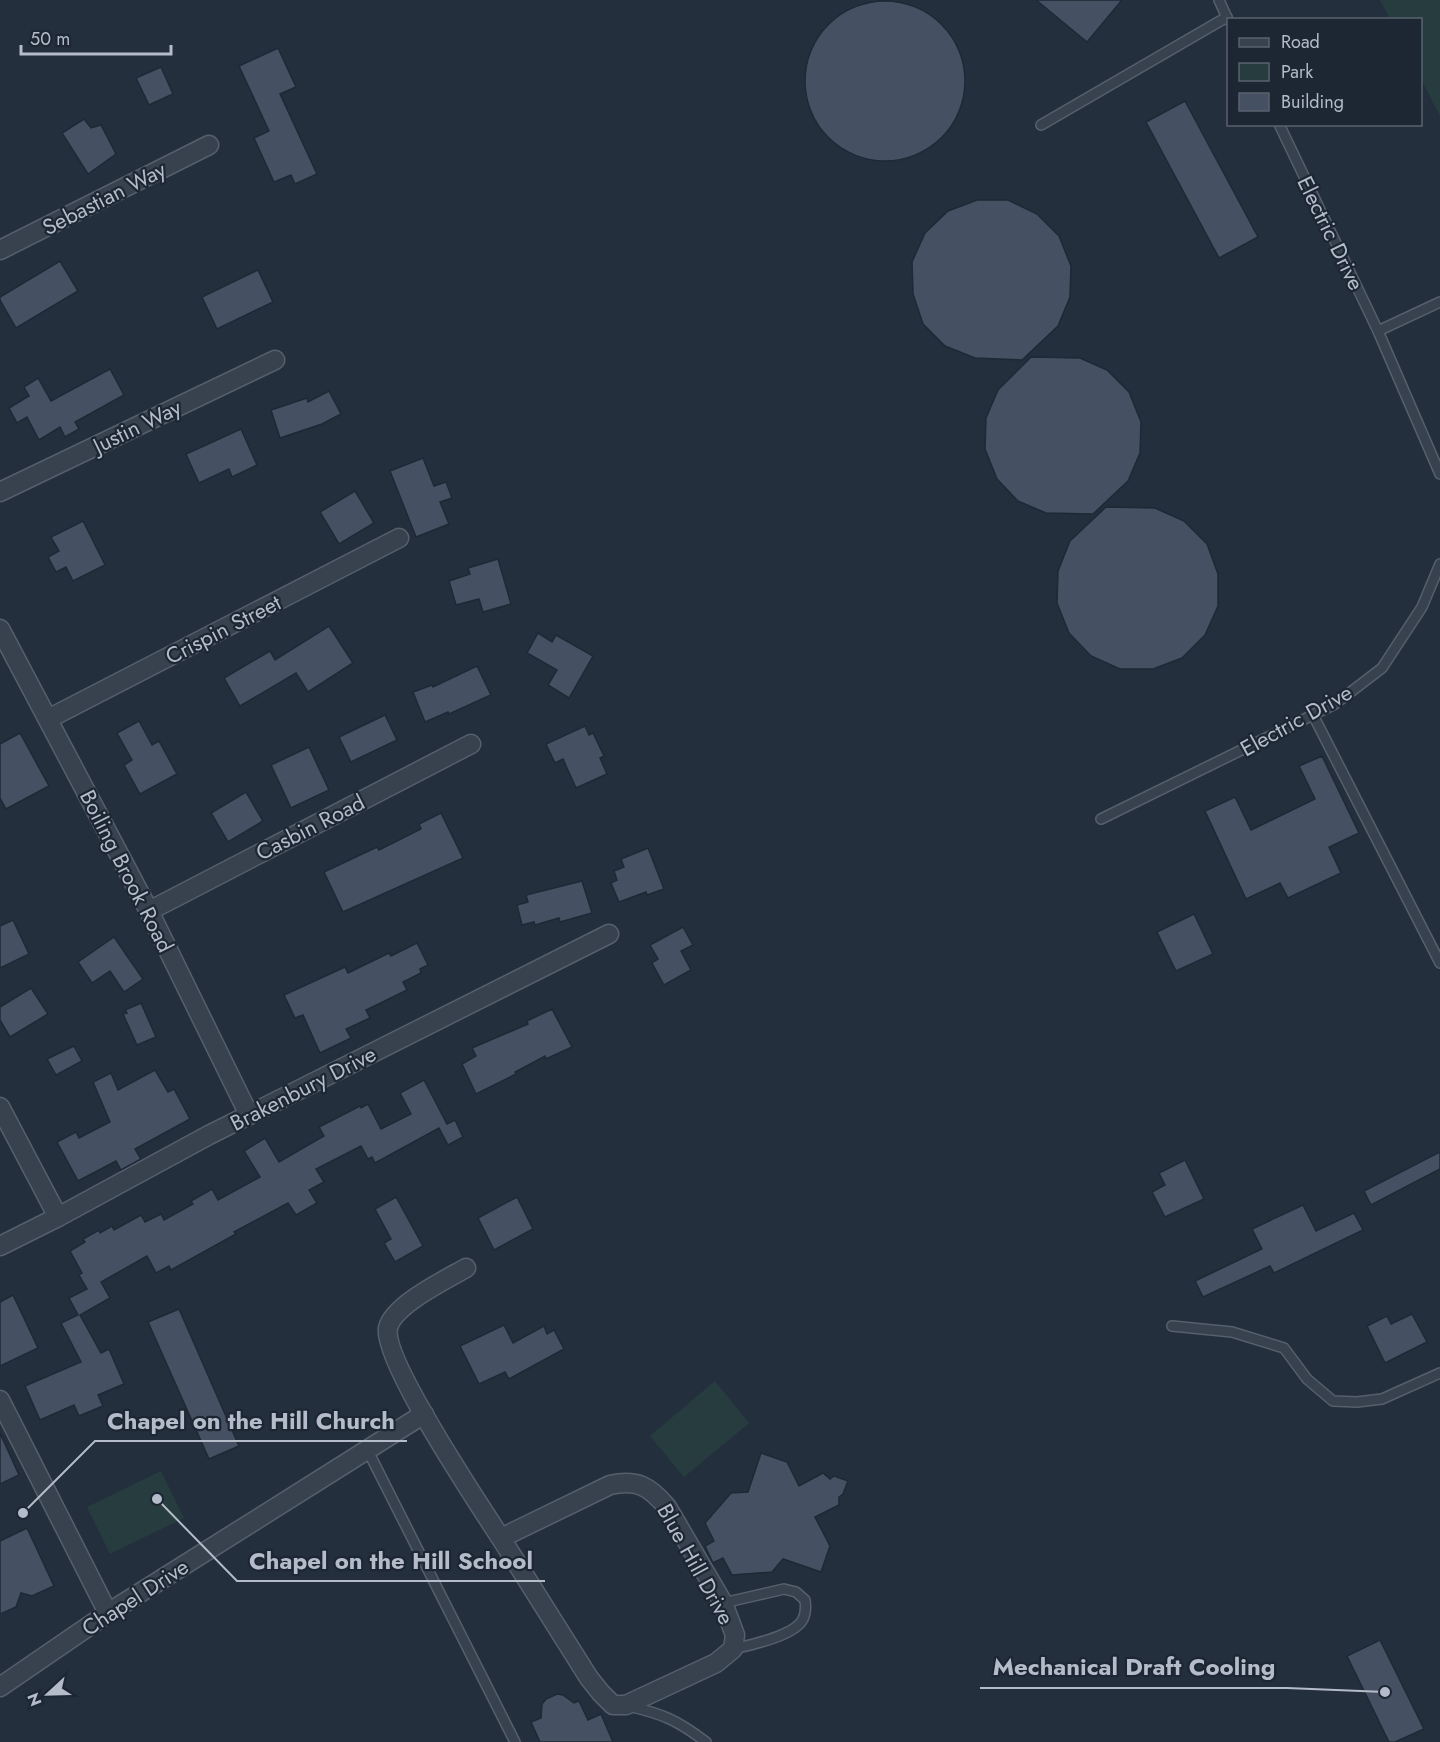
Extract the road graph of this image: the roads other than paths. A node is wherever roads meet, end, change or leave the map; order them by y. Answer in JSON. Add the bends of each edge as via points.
{"nodes":[{"id":1,"x":1219,"y":0,"type":"edge"},
{"id":2,"x":1228,"y":18,"type":"edge"},
{"id":3,"x":1227,"y":19,"type":"edge"},
{"id":4,"x":1041,"y":124,"type":"dead end"},
{"id":5,"x":1280,"y":126,"type":"edge"},
{"id":6,"x":209,"y":145,"type":"dead end"},
{"id":7,"x":0,"y":250,"type":"edge"},
{"id":8,"x":1440,"y":302,"type":"edge"},
{"id":9,"x":1378,"y":331,"type":"junction"},
{"id":10,"x":275,"y":360,"type":"dead end"},
{"id":11,"x":1429,"y":446,"type":"junction"},
{"id":12,"x":1440,"y":457,"type":"edge"},
{"id":13,"x":1440,"y":474,"type":"edge"},
{"id":14,"x":0,"y":492,"type":"edge"},
{"id":15,"x":399,"y":538,"type":"dead end"},
{"id":16,"x":1440,"y":565,"type":"edge"},
{"id":17,"x":0,"y":629,"type":"edge"},
{"id":18,"x":1313,"y":715,"type":"junction"},
{"id":19,"x":48,"y":720,"type":"junction"},
{"id":20,"x":471,"y":744,"type":"dead end"},
{"id":21,"x":1101,"y":819,"type":"dead end"},
{"id":22,"x":149,"y":911,"type":"junction"},
{"id":23,"x":609,"y":934,"type":"dead end"},
{"id":24,"x":1440,"y":963,"type":"edge"},
{"id":25,"x":0,"y":1107,"type":"edge"},
{"id":26,"x":249,"y":1115,"type":"junction"},
{"id":27,"x":58,"y":1217,"type":"junction"},
{"id":28,"x":0,"y":1246,"type":"edge"},
{"id":29,"x":466,"y":1268,"type":"dead end"},
{"id":30,"x":1172,"y":1326,"type":"dead end"},
{"id":31,"x":1440,"y":1373,"type":"edge"},
{"id":32,"x":0,"y":1400,"type":"edge"},
{"id":33,"x":424,"y":1414,"type":"junction"},
{"id":34,"x":367,"y":1449,"type":"junction"},
{"id":35,"x":501,"y":1538,"type":"junction"},
{"id":36,"x":723,"y":1603,"type":"junction"},
{"id":37,"x":108,"y":1613,"type":"junction"},
{"id":38,"x":733,"y":1649,"type":"junction"},
{"id":39,"x":0,"y":1687,"type":"edge"},
{"id":40,"x":626,"y":1705,"type":"junction"},
{"id":41,"x":515,"y":1742,"type":"edge"},
{"id":42,"x":706,"y":1742,"type":"edge"}],
"edges":[{"from":1,"to":2,"type":"lane"},
{"from":3,"to":4,"type":"lane"},
{"from":5,"to":9,"type":"lane","name":"Electric Drive"},
{"from":6,"to":7,"type":"street","name":"Sebastian Way"},
{"from":8,"to":9,"type":"lane"},
{"from":9,"to":11,"type":"lane","name":"Electric Drive"},
{"from":10,"to":14,"type":"street","name":"Justin Way"},
{"from":11,"to":12,"type":"lane"},
{"from":11,"to":13,"type":"lane","name":"Electric Drive"},
{"from":15,"to":19,"type":"street","name":"Crispin Street"},
{"from":16,"to":18,"type":"lane","name":"Electric Drive","via":[[1422,607],[1382,668],[1335,704]]},
{"from":17,"to":19,"type":"street","name":"Boiling Brook Road"},
{"from":18,"to":21,"type":"lane","name":"Electric Drive"},
{"from":18,"to":24,"type":"lane"},
{"from":19,"to":22,"type":"street","name":"Boiling Brook Road"},
{"from":20,"to":22,"type":"street","name":"Casbin Road"},
{"from":22,"to":26,"type":"street","name":"Boiling Brook Road"},
{"from":23,"to":26,"type":"street","name":"Brakenbury Drive"},
{"from":25,"to":27,"type":"street"},
{"from":26,"to":27,"type":"street","name":"Brakenbury Drive"},
{"from":27,"to":28,"type":"street","name":"Brakenbury Drive"},
{"from":29,"to":33,"type":"street","via":[[406,1305],[388,1327],[393,1355]]},
{"from":30,"to":31,"type":"lane","via":[[1232,1332],[1284,1348],[1307,1379],[1333,1401],[1382,1399]]},
{"from":32,"to":37,"type":"street"},
{"from":33,"to":34,"type":"street","name":"Chapel Drive"},
{"from":33,"to":35,"type":"street"},
{"from":34,"to":37,"type":"street","name":"Chapel Drive"},
{"from":34,"to":41,"type":"lane"},
{"from":35,"to":36,"type":"street","name":"Blue Hill Drive","via":[[610,1485],[627,1481],[642,1485],[667,1507]]},
{"from":35,"to":40,"type":"street","via":[[600,1693],[613,1705]]},
{"from":36,"to":38,"type":"street","name":"Blue Hill Drive","via":[[735,1635]]},
{"from":36,"to":38,"type":"lane","via":[[784,1589],[805,1600],[803,1621],[790,1630]]},
{"from":37,"to":39,"type":"street","name":"Chapel Drive"},
{"from":38,"to":40,"type":"street","name":"Blue Hill Drive","via":[[716,1663]]},
{"from":40,"to":42,"type":"lane","via":[[659,1713]]}]}
